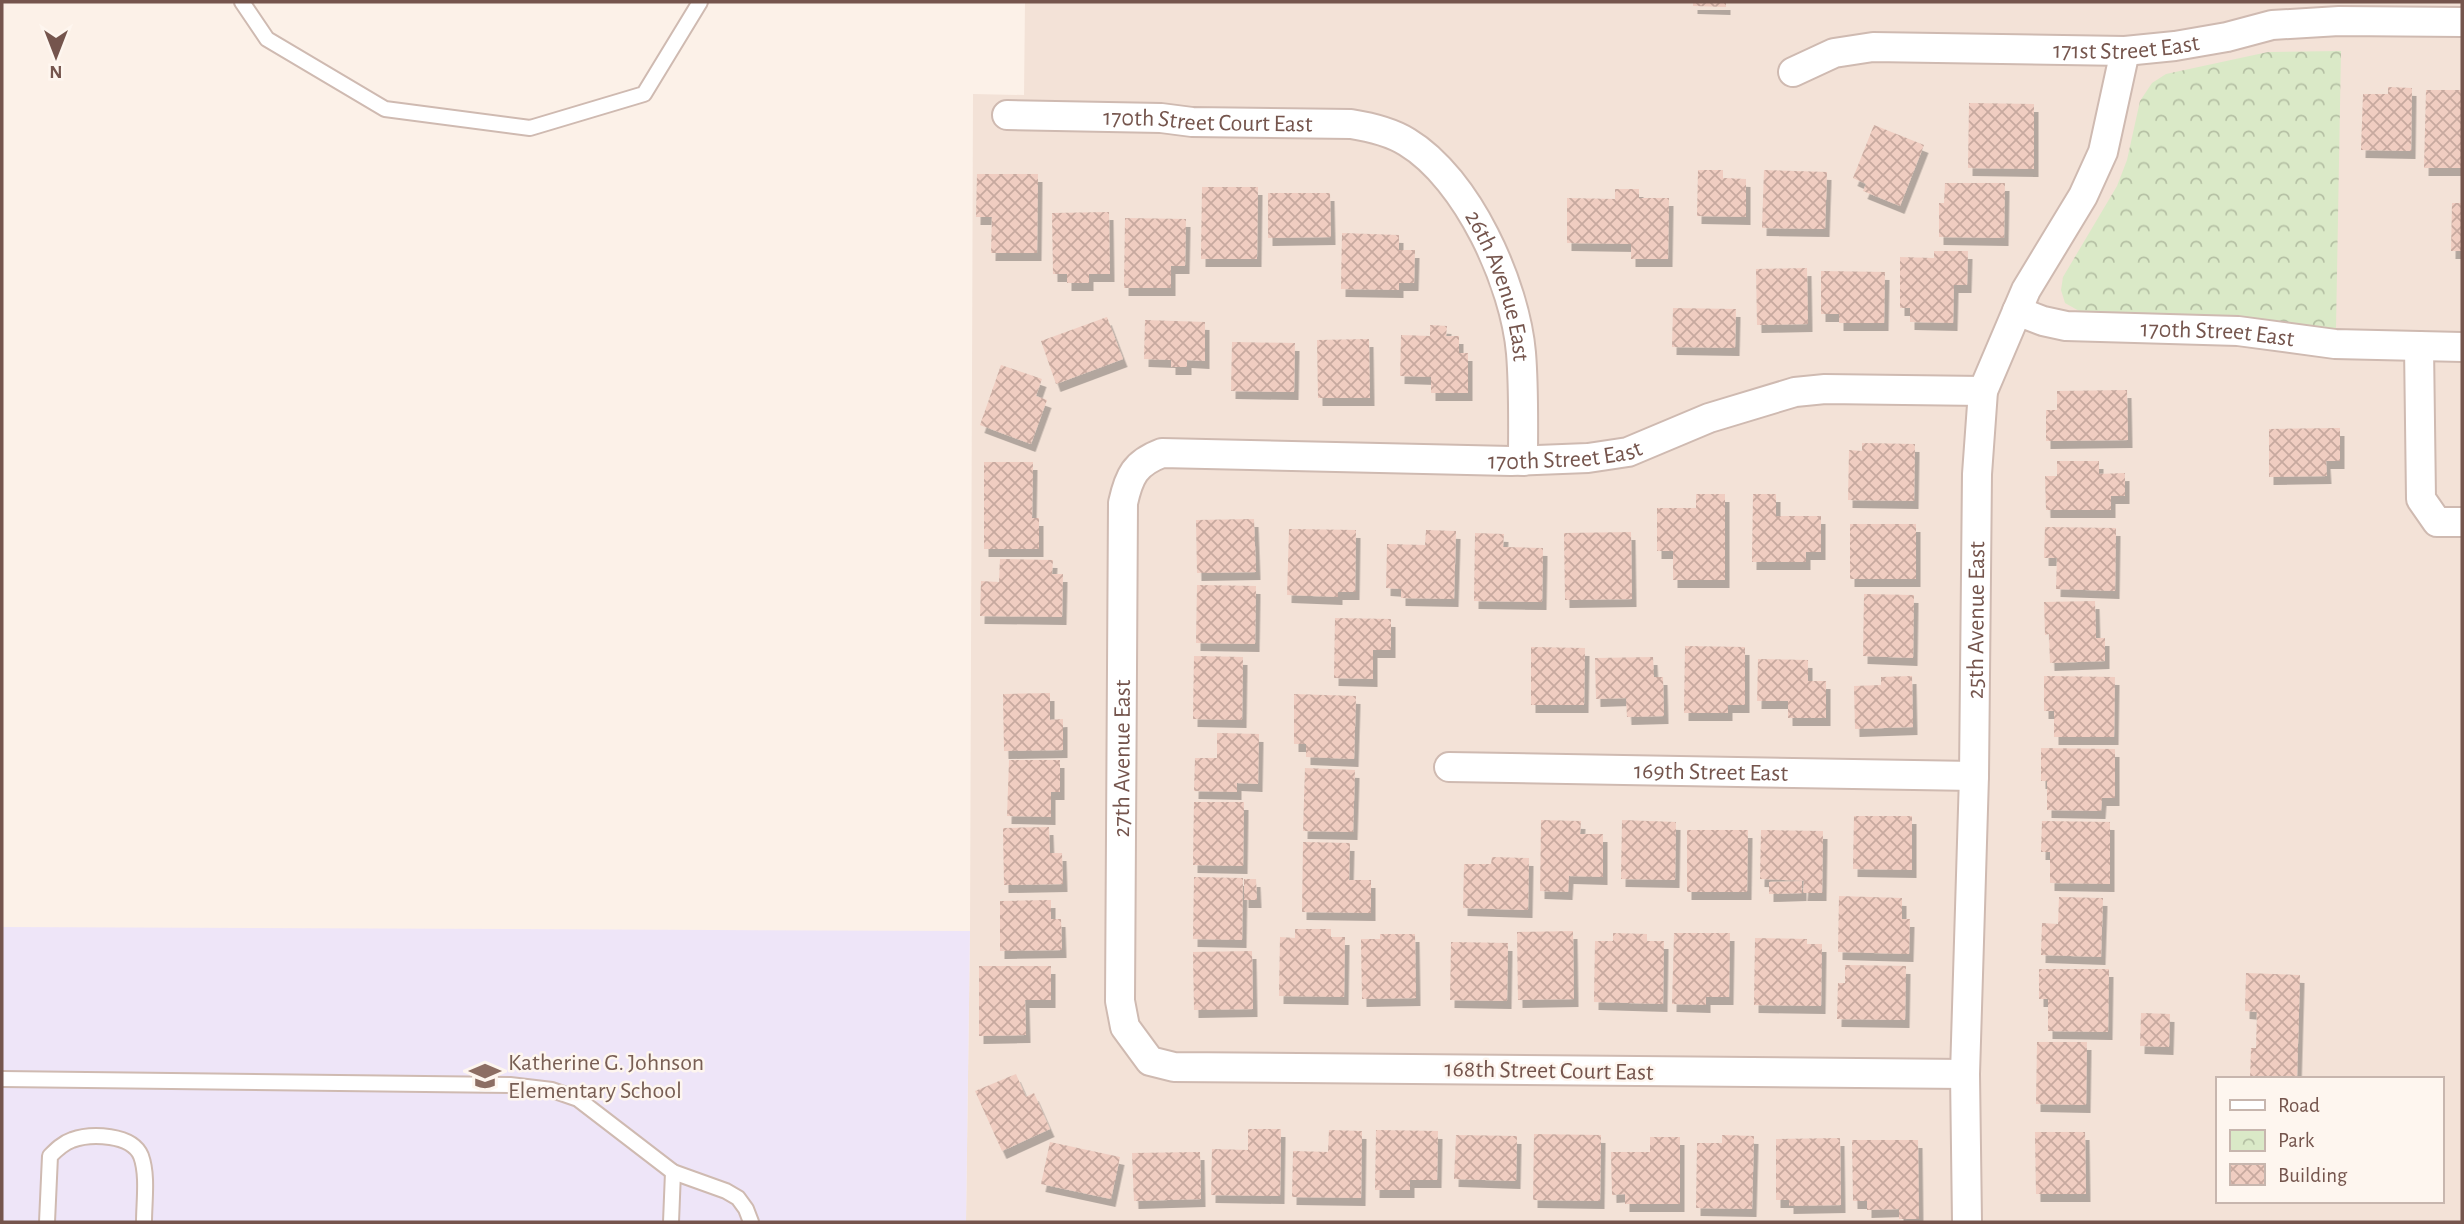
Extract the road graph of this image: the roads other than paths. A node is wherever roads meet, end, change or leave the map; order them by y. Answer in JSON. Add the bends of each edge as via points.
{"nodes":[{"id":1,"x":242,"y":2,"type":"edge"},
{"id":2,"x":701,"y":2,"type":"edge"},
{"id":3,"x":2462,"y":22,"type":"edge"},
{"id":4,"x":2125,"y":51,"type":"junction"},
{"id":5,"x":1793,"y":72,"type":"dead end"},
{"id":6,"x":1007,"y":115,"type":"dead end"},
{"id":7,"x":1406,"y":141,"type":"joint"},
{"id":8,"x":2017,"y":311,"type":"junction"},
{"id":9,"x":2419,"y":346,"type":"junction"},
{"id":10,"x":2462,"y":347,"type":"edge"},
{"id":11,"x":1983,"y":391,"type":"junction"},
{"id":12,"x":1523,"y":461,"type":"junction"},
{"id":13,"x":1139,"y":465,"type":"joint"},
{"id":14,"x":2462,"y":522,"type":"edge"},
{"id":15,"x":1449,"y":767,"type":"dead end"},
{"id":16,"x":1974,"y":776,"type":"junction"},
{"id":17,"x":1139,"y":1049,"type":"joint"},
{"id":18,"x":1965,"y":1074,"type":"junction"},
{"id":19,"x":2,"y":1079,"type":"edge"},
{"id":20,"x":673,"y":1172,"type":"junction"},
{"id":21,"x":47,"y":1222,"type":"edge"},
{"id":22,"x":144,"y":1222,"type":"edge"},
{"id":23,"x":671,"y":1222,"type":"edge"},
{"id":24,"x":751,"y":1222,"type":"edge"},
{"id":25,"x":1967,"y":1222,"type":"edge"}],
"edges":[{"from":1,"to":2,"type":"lane","via":[[267,39],[385,109],[530,128],[644,94]]},
{"from":3,"to":4,"type":"street","name":"171st Street East","via":[[2272,25],[2201,42]]},
{"from":4,"to":5,"type":"street","name":"171st Street East","via":[[1873,47],[1834,53]]},
{"from":4,"to":8,"type":"street","name":"25th Avenue East","via":[[2104,152]]},
{"from":6,"to":7,"type":"street","name":"170th Street Court East","via":[[1351,124]]},
{"from":7,"to":12,"type":"street","name":"26th Avenue East","via":[[1432,160],[1455,188],[1505,283],[1521,352]]},
{"from":8,"to":9,"type":"street","name":"170th Street East","via":[[2066,326],[2238,331],[2335,344]]},
{"from":8,"to":11,"type":"street","name":"25th Avenue East"},
{"from":9,"to":10,"type":"street","name":"170th Street East"},
{"from":9,"to":14,"type":"street","via":[[2421,499],[2437,522]]},
{"from":11,"to":12,"type":"street","name":"170th Street East","via":[[1796,392],[1709,418],[1628,452]]},
{"from":11,"to":16,"type":"street","name":"25th Avenue East","via":[[1977,474]]},
{"from":12,"to":13,"type":"street","name":"170th Street East","via":[[1162,453]]},
{"from":13,"to":17,"type":"street","name":"27th Avenue East","via":[[1123,503],[1120,1001],[1125,1027]]},
{"from":15,"to":16,"type":"street","name":"169th Street East"},
{"from":16,"to":18,"type":"street","name":"25th Avenue East"},
{"from":17,"to":18,"type":"street","name":"168th Street Court East","via":[[1150,1061],[1174,1067]]},
{"from":18,"to":25,"type":"street","name":"25th Avenue East"},
{"from":19,"to":20,"type":"lane","via":[[531,1086],[578,1099]]},
{"from":20,"to":23,"type":"lane"},
{"from":20,"to":24,"type":"lane","via":[[726,1191],[746,1209]]},
{"from":21,"to":22,"type":"lane","via":[[50,1156],[71,1140],[89,1137],[116,1138],[134,1146],[141,1156]]}]}
